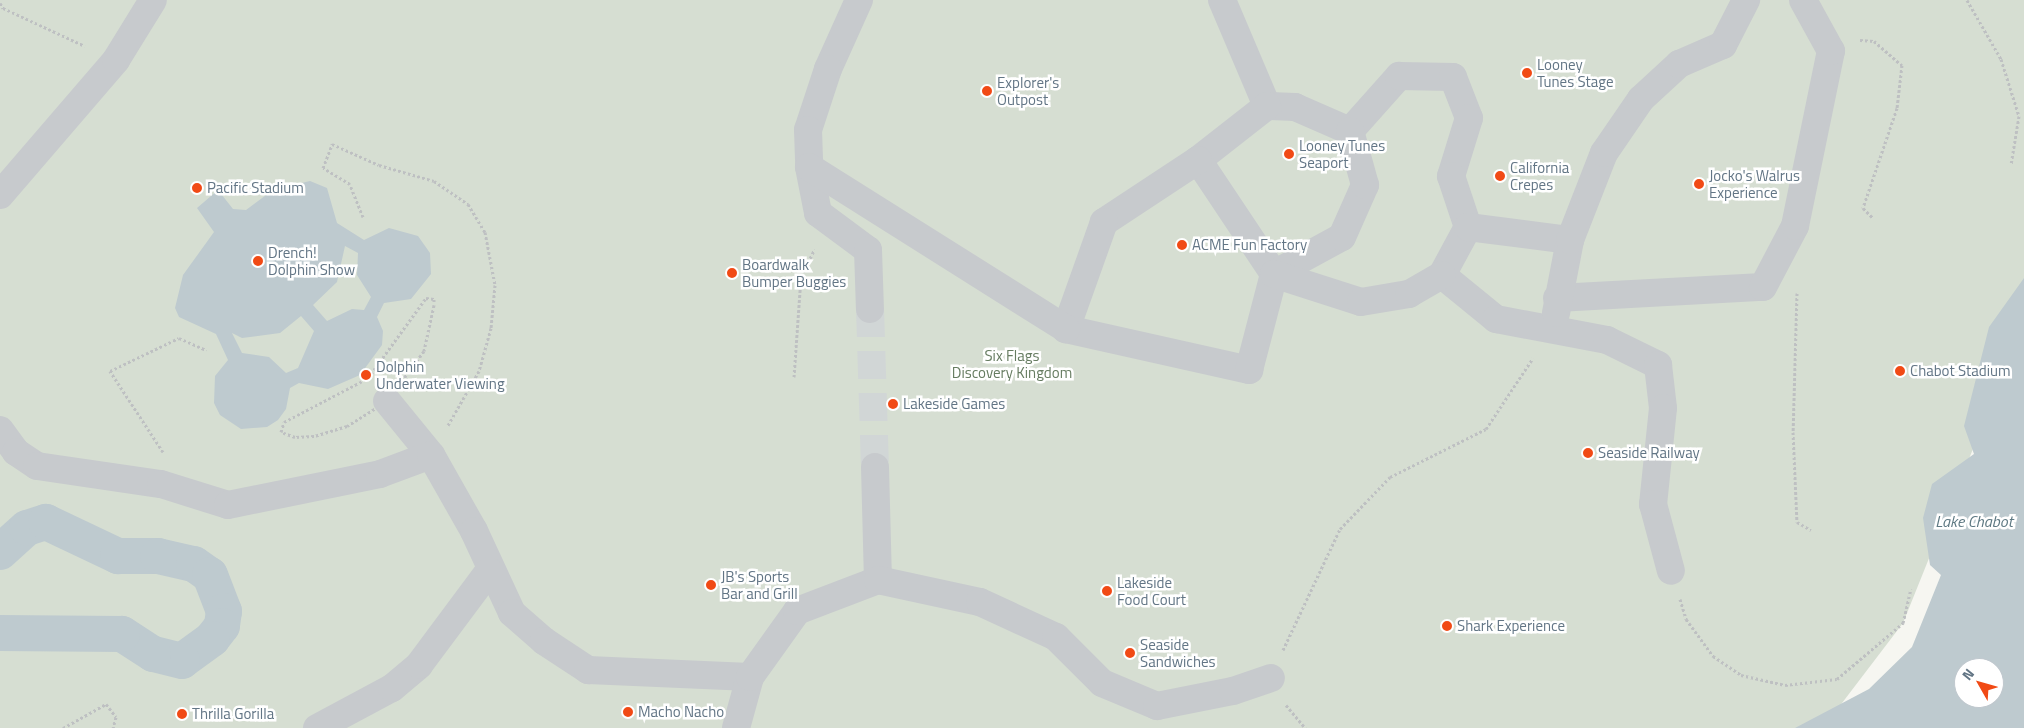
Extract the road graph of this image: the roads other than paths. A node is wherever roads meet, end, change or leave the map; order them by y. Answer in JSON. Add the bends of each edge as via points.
{"nodes":[{"id":1,"x":153,"y":0,"type":"edge"},
{"id":2,"x":859,"y":0,"type":"edge"},
{"id":3,"x":1222,"y":0,"type":"edge"},
{"id":4,"x":1746,"y":0,"type":"edge"},
{"id":5,"x":1803,"y":0,"type":"edge"},
{"id":6,"x":1267,"y":106,"type":"junction"},
{"id":7,"x":1350,"y":131,"type":"junction"},
{"id":8,"x":1198,"y":160,"type":"junction"},
{"id":9,"x":809,"y":167,"type":"junction"},
{"id":10,"x":0,"y":195,"type":"edge"},
{"id":11,"x":1468,"y":227,"type":"junction"},
{"id":12,"x":1570,"y":240,"type":"junction"},
{"id":13,"x":1274,"y":274,"type":"junction"},
{"id":14,"x":1442,"y":275,"type":"junction"},
{"id":15,"x":870,"y":309,"type":"tunnel mouth"},
{"id":16,"x":1555,"y":313,"type":"junction"},
{"id":17,"x":1066,"y":329,"type":"junction"},
{"id":18,"x":387,"y":401,"type":"dead end"},
{"id":19,"x":0,"y":430,"type":"edge"},
{"id":20,"x":431,"y":456,"type":"junction"},
{"id":21,"x":875,"y":467,"type":"tunnel mouth"},
{"id":22,"x":489,"y":571,"type":"junction"},
{"id":23,"x":1671,"y":572,"type":"road end"},
{"id":24,"x":878,"y":580,"type":"junction"},
{"id":25,"x":750,"y":677,"type":"junction"},
{"id":26,"x":1271,"y":678,"type":"road end"},
{"id":27,"x":317,"y":728,"type":"edge"},
{"id":28,"x":736,"y":728,"type":"edge"}],
"edges":[{"from":1,"to":10,"type":"street","via":[[116,60]]},
{"from":2,"to":9,"type":"street","via":[[828,69],[808,130]]},
{"from":3,"to":6,"type":"street"},
{"from":4,"to":12,"type":"street","via":[[1723,45],[1679,64],[1641,99],[1604,153]]},
{"from":5,"to":16,"type":"street","via":[[1831,51],[1795,226],[1763,287]]},
{"from":6,"to":7,"type":"street","via":[[1295,106]]},
{"from":6,"to":8,"type":"street"},
{"from":7,"to":11,"type":"street","via":[[1398,76],[1453,77],[1469,118],[1450,176]]},
{"from":7,"to":13,"type":"street","via":[[1365,184],[1342,237]]},
{"from":8,"to":13,"type":"street"},
{"from":8,"to":17,"type":"street","via":[[1104,222]]},
{"from":9,"to":15,"type":"street","via":[[818,213],[868,250]]},
{"from":9,"to":17,"type":"street"},
{"from":11,"to":12,"type":"street"},
{"from":11,"to":14,"type":"street"},
{"from":12,"to":16,"type":"street"},
{"from":13,"to":14,"type":"street","via":[[1361,302],[1409,294]]},
{"from":13,"to":17,"type":"street","via":[[1249,370]]},
{"from":14,"to":16,"type":"street","via":[[1496,319]]},
{"from":16,"to":23,"type":"street","via":[[1658,365],[1663,408],[1653,504]]},
{"from":18,"to":20,"type":"street"},
{"from":19,"to":20,"type":"street","via":[[16,452],[37,466],[161,484],[228,505],[380,474]]},
{"from":20,"to":22,"type":"street","via":[[474,531]]},
{"from":21,"to":24,"type":"street"},
{"from":22,"to":25,"type":"street","via":[[512,613],[544,641],[588,670]]},
{"from":22,"to":27,"type":"street","via":[[420,665],[392,688]]},
{"from":24,"to":25,"type":"street","via":[[797,611]]},
{"from":24,"to":26,"type":"street","via":[[980,602],[1056,636],[1102,683],[1157,706],[1233,691]]},
{"from":25,"to":28,"type":"street"}]}
